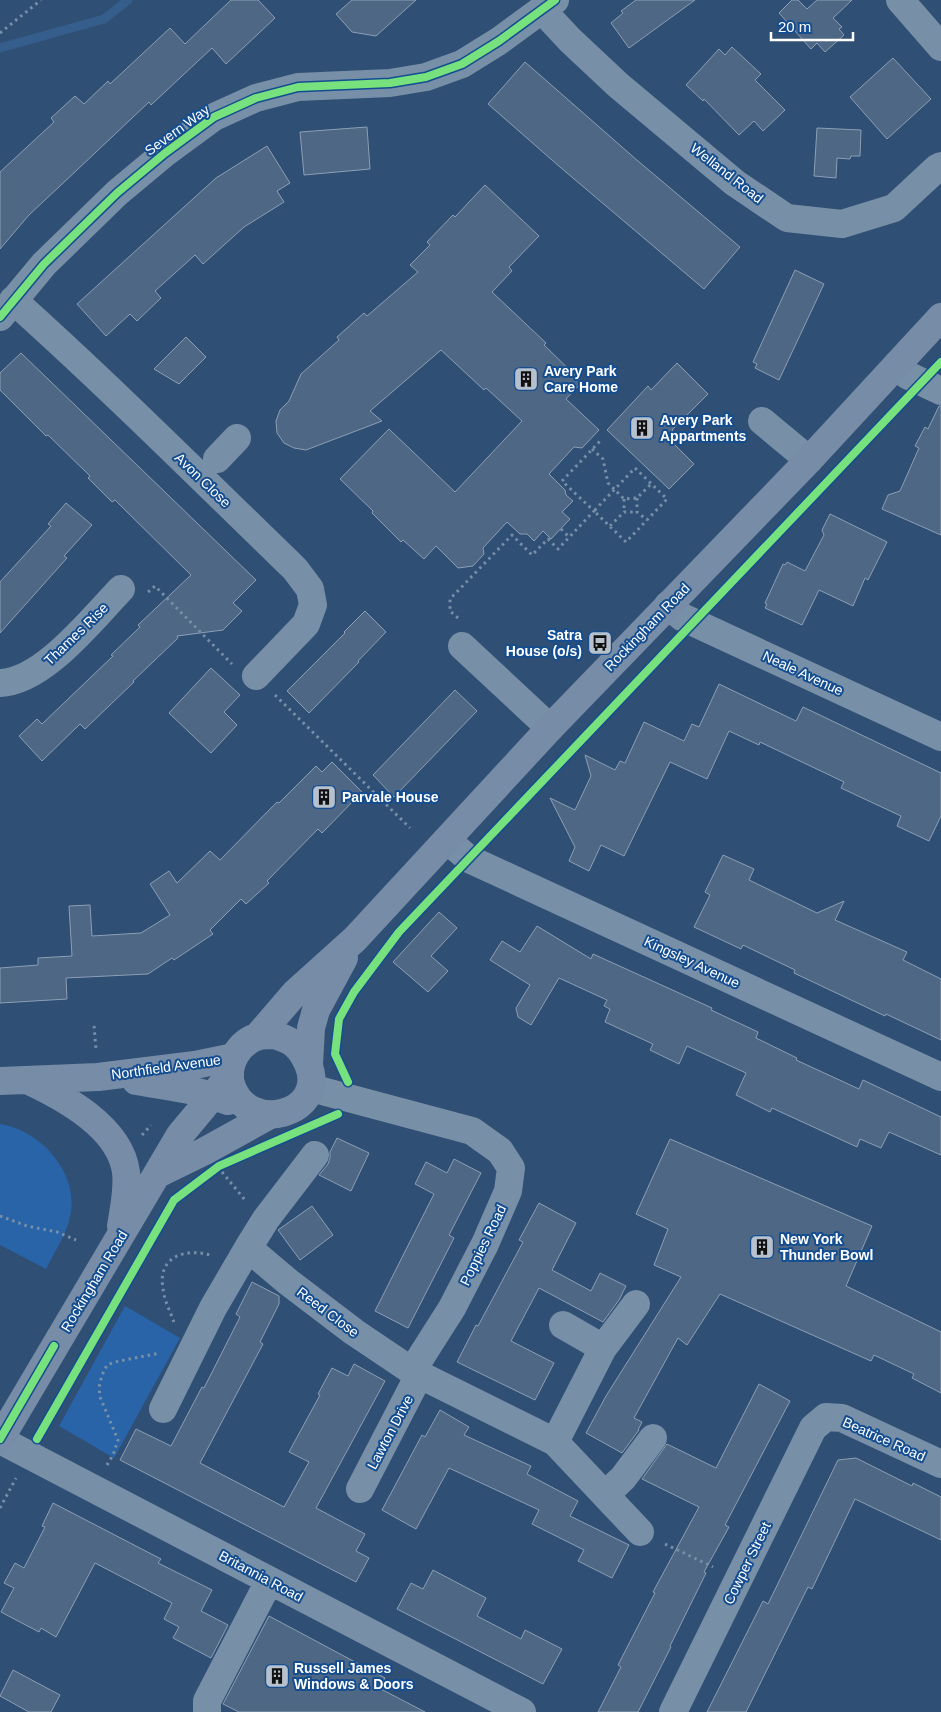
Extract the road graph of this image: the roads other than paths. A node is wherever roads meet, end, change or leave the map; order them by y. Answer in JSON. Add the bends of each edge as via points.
{"nodes":[{"id":1,"x":900,"y":0,"type":"edge"},
{"id":2,"x":548,"y":5,"type":"edge"},
{"id":3,"x":941,"y":47,"type":"edge"},
{"id":4,"x":941,"y":166,"type":"edge"},
{"id":5,"x":6,"y":309,"type":"edge"},
{"id":6,"x":941,"y":317,"type":"edge"},
{"id":7,"x":896,"y":366,"type":"junction"},
{"id":8,"x":941,"y":391,"type":"edge"},
{"id":9,"x":762,"y":421,"type":"dead end"},
{"id":10,"x":237,"y":438,"type":"dead end"},
{"id":11,"x":217,"y":459,"type":"dead end"},
{"id":12,"x":809,"y":460,"type":"junction"},
{"id":13,"x":121,"y":589,"type":"dead end"},
{"id":14,"x":668,"y":605,"type":"junction"},
{"id":15,"x":462,"y":646,"type":"dead end"},
{"id":16,"x":256,"y":676,"type":"dead end"},
{"id":17,"x":0,"y":683,"type":"edge"},
{"id":18,"x":550,"y":728,"type":"junction"},
{"id":19,"x":941,"y":737,"type":"edge"},
{"id":20,"x":448,"y":840,"type":"junction"},
{"id":21,"x":355,"y":939,"type":"junction"},
{"id":22,"x":258,"y":1036,"type":"junction"},
{"id":23,"x":97,"y":1064,"type":"junction"},
{"id":24,"x":232,"y":1066,"type":"junction"},
{"id":25,"x":310,"y":1076,"type":"junction"},
{"id":26,"x":941,"y":1077,"type":"edge"},
{"id":27,"x":13,"y":1080,"type":"edge"},
{"id":28,"x":213,"y":1096,"type":"junction"},
{"id":29,"x":260,"y":1112,"type":"junction"},
{"id":30,"x":315,"y":1155,"type":"dead end"},
{"id":31,"x":158,"y":1174,"type":"junction"},
{"id":32,"x":118,"y":1242,"type":"junction"},
{"id":33,"x":243,"y":1257,"type":"junction"},
{"id":34,"x":636,"y":1304,"type":"dead end"},
{"id":35,"x":563,"y":1325,"type":"dead end"},
{"id":36,"x":603,"y":1348,"type":"junction"},
{"id":37,"x":416,"y":1373,"type":"junction"},
{"id":38,"x":162,"y":1409,"type":"dead end"},
{"id":39,"x":826,"y":1417,"type":"joint"},
{"id":40,"x":652,"y":1438,"type":"dead end"},
{"id":41,"x":0,"y":1440,"type":"edge"},
{"id":42,"x":555,"y":1442,"type":"junction"},
{"id":43,"x":941,"y":1464,"type":"edge"},
{"id":44,"x":360,"y":1489,"type":"dead end"},
{"id":45,"x":605,"y":1495,"type":"junction"},
{"id":46,"x":640,"y":1532,"type":"road end"},
{"id":47,"x":269,"y":1581,"type":"junction"},
{"id":48,"x":207,"y":1712,"type":"edge"},
{"id":49,"x":522,"y":1712,"type":"edge"},
{"id":50,"x":672,"y":1712,"type":"edge"}],
"edges":[{"from":1,"to":3,"type":"street"},
{"from":2,"to":4,"type":"street","name":"Welland Road","via":[[570,40],[618,86],[735,183],[787,218],[842,224],[894,208]]},
{"from":2,"to":5,"type":"street","name":"Severn Way","via":[[462,64],[390,83],[298,87],[256,98],[214,117],[117,193],[44,264]]},
{"from":5,"to":16,"type":"street","name":"Avon Close","via":[[56,338],[295,570],[310,589],[313,605],[306,624]]},
{"from":6,"to":7,"type":"main road","name":"Rockingham Road"},
{"from":7,"to":8,"type":"street","via":[[906,375]]},
{"from":7,"to":12,"type":"main road","name":"Rockingham Road"},
{"from":9,"to":12,"type":"street"},
{"from":10,"to":11,"type":"street"},
{"from":12,"to":14,"type":"main road","name":"Rockingham Road"},
{"from":13,"to":17,"type":"street","name":"Thames Rise","via":[[35,672]]},
{"from":14,"to":18,"type":"main road","name":"Rockingham Road"},
{"from":14,"to":19,"type":"street","name":"Neale Avenue","via":[[682,618]]},
{"from":15,"to":18,"type":"street"},
{"from":18,"to":20,"type":"main road","name":"Rockingham Road"},
{"from":20,"to":21,"type":"main road","name":"Rockingham Road"},
{"from":20,"to":26,"type":"street","name":"Kingsley Avenue","via":[[469,859]]},
{"from":21,"to":22,"type":"main road","name":"Rockingham Road","via":[[295,993]]},
{"from":21,"to":25,"type":"main road","name":"Rockingham Road","via":[[316,1010],[311,1028]]},
{"from":22,"to":24,"type":"main road","via":[[244,1044]]},
{"from":22,"to":25,"type":"main road","via":[[275,1035],[290,1040],[302,1050]]},
{"from":23,"to":24,"type":"main road","name":"Northfield Avenue"},
{"from":23,"to":27,"type":"main road","name":"Northfield Avenue"},
{"from":23,"to":28,"type":"main road","name":"Northfield Avenue"},
{"from":24,"to":28,"type":"main road","name":"Rockingham Road"},
{"from":24,"to":29,"type":"main road","via":[[234,1093],[242,1104]]},
{"from":25,"to":29,"type":"main road","via":[[300,1104],[294,1109]]},
{"from":25,"to":37,"type":"street","name":"Poppies Road","via":[[472,1131],[500,1151],[511,1168],[508,1191],[485,1244]]},
{"from":27,"to":32,"type":"main road","via":[[48,1090],[80,1109],[106,1132],[119,1151],[126,1172],[126,1198]]},
{"from":28,"to":29,"type":"main road","name":"Northfield Avenue"},
{"from":28,"to":31,"type":"main road","name":"Rockingham Road","via":[[180,1135]]},
{"from":29,"to":31,"type":"main road","via":[[205,1151]]},
{"from":30,"to":33,"type":"street","via":[[266,1219]]},
{"from":31,"to":32,"type":"main road","name":"Rockingham Road"},
{"from":32,"to":41,"type":"main road","name":"Rockingham Road"},
{"from":33,"to":37,"type":"street","name":"Reed Close","via":[[287,1281],[354,1332]]},
{"from":33,"to":38,"type":"street"},
{"from":34,"to":36,"type":"street"},
{"from":35,"to":36,"type":"street"},
{"from":36,"to":42,"type":"street"},
{"from":37,"to":42,"type":"street"},
{"from":37,"to":44,"type":"street","name":"Lawton Drive"},
{"from":39,"to":43,"type":"street","name":"Beatrice Road","via":[[842,1418]]},
{"from":39,"to":50,"type":"street","name":"Cowper Street","via":[[813,1428]]},
{"from":40,"to":45,"type":"street","via":[[624,1478]]},
{"from":41,"to":47,"type":"street","name":"Britannia Road"},
{"from":42,"to":45,"type":"street"},
{"from":45,"to":46,"type":"street"},
{"from":47,"to":48,"type":"street","via":[[207,1701]]},
{"from":47,"to":49,"type":"street","name":"Britannia Road"}]}
